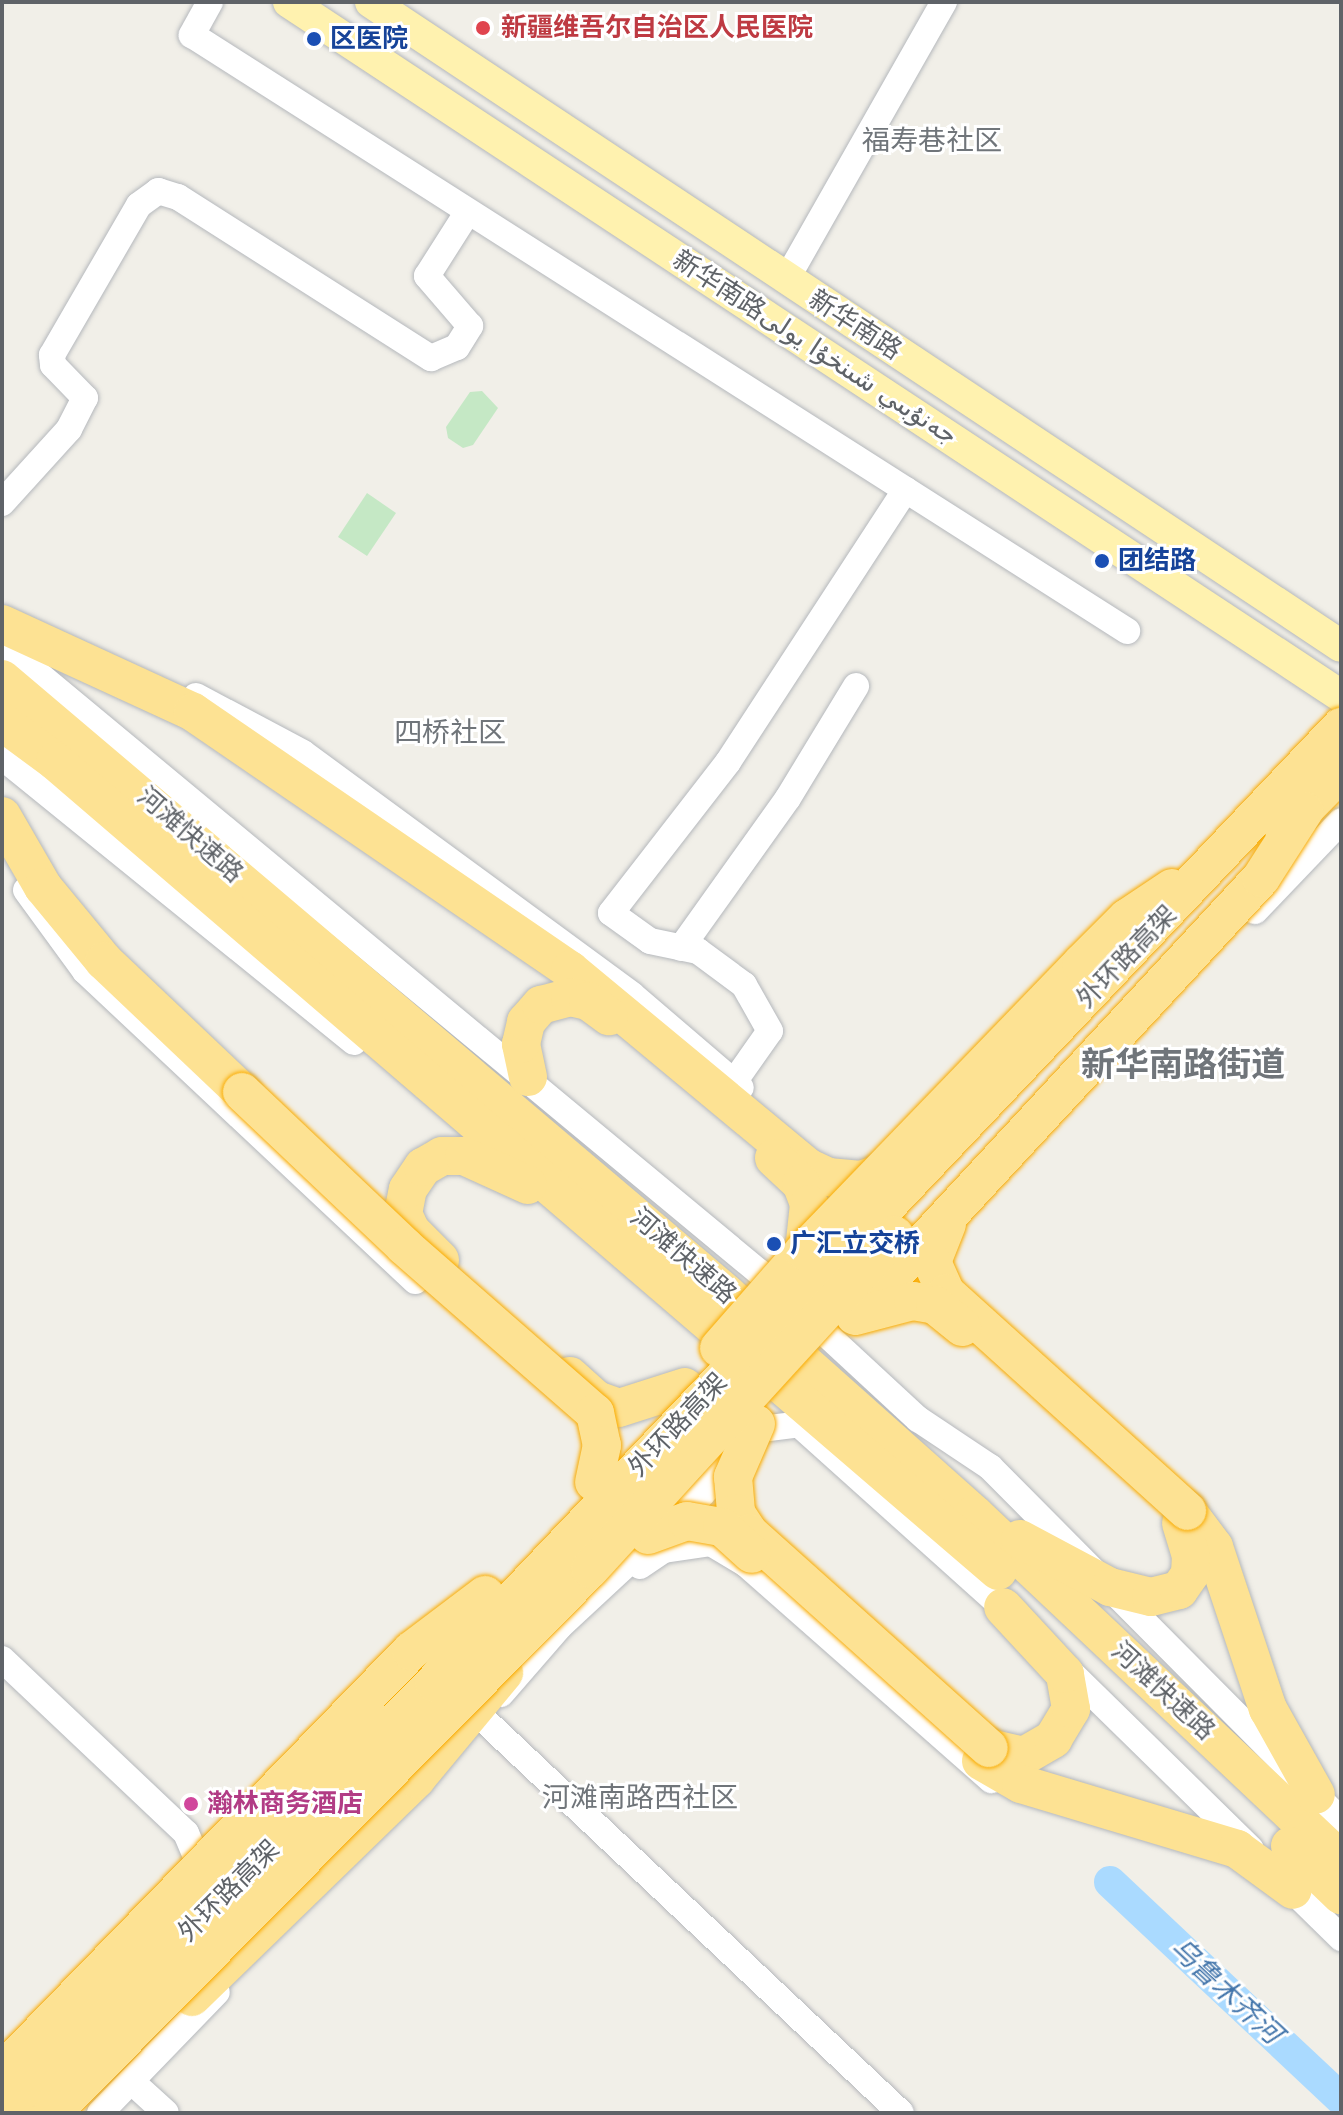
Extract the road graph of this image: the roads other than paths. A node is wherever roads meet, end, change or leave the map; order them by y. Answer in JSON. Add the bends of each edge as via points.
{"nodes":[{"id":1,"x":210,"y":2,"type":"edge"},
{"id":2,"x":289,"y":2,"type":"edge"},
{"id":3,"x":371,"y":2,"type":"edge"},
{"id":4,"x":944,"y":2,"type":"edge"},
{"id":5,"x":467,"y":213,"type":"junction"},
{"id":6,"x":786,"y":280,"type":"junction"},
{"id":7,"x":905,"y":490,"type":"junction"},
{"id":8,"x":2,"y":503,"type":"edge"},
{"id":9,"x":2,"y":623,"type":"edge"},
{"id":10,"x":1127,"y":631,"type":"dead end"},
{"id":11,"x":2,"y":644,"type":"edge"},
{"id":12,"x":1341,"y":646,"type":"edge"},
{"id":13,"x":2,"y":679,"type":"edge"},
{"id":14,"x":856,"y":686,"type":"dead end"},
{"id":15,"x":1341,"y":696,"type":"edge"},
{"id":16,"x":1341,"y":707,"type":"edge"},
{"id":17,"x":2,"y":722,"type":"edge"},
{"id":18,"x":1341,"y":727,"type":"edge"},
{"id":19,"x":2,"y":757,"type":"edge"},
{"id":20,"x":1341,"y":772,"type":"edge"},
{"id":21,"x":1324,"y":814,"type":"edge"},
{"id":22,"x":2,"y":816,"type":"edge"},
{"id":23,"x":1231,"y":849,"type":"junction"},
{"id":24,"x":2,"y":854,"type":"edge"},
{"id":25,"x":681,"y":948,"type":"junction"},
{"id":26,"x":525,"y":1061,"type":"junction"},
{"id":27,"x":734,"y":1082,"type":"junction"},
{"id":28,"x":934,"y":1145,"type":"junction"},
{"id":29,"x":878,"y":1174,"type":"junction"},
{"id":30,"x":536,"y":1189,"type":"junction"},
{"id":31,"x":952,"y":1211,"type":"junction"},
{"id":32,"x":804,"y":1251,"type":"junction"},
{"id":33,"x":759,"y":1272,"type":"junction"},
{"id":34,"x":855,"y":1316,"type":"junction"},
{"id":35,"x":715,"y":1349,"type":"junction"},
{"id":36,"x":852,"y":1356,"type":"junction"},
{"id":37,"x":685,"y":1387,"type":"junction"},
{"id":38,"x":756,"y":1424,"type":"junction"},
{"id":39,"x":799,"y":1424,"type":"junction"},
{"id":40,"x":606,"y":1474,"type":"junction"},
{"id":41,"x":974,"y":1514,"type":"junction"},
{"id":42,"x":1184,"y":1517,"type":"junction"},
{"id":43,"x":648,"y":1535,"type":"junction"},
{"id":44,"x":1110,"y":1587,"type":"junction"},
{"id":45,"x":485,"y":1595,"type":"junction"},
{"id":46,"x":1003,"y":1607,"type":"junction"},
{"id":47,"x":578,"y":1610,"type":"junction"},
{"id":48,"x":2,"y":1659,"type":"edge"},
{"id":49,"x":507,"y":1669,"type":"junction"},
{"id":50,"x":481,"y":1717,"type":"junction"},
{"id":51,"x":985,"y":1755,"type":"junction"},
{"id":52,"x":1066,"y":1797,"type":"junction"},
{"id":53,"x":1328,"y":1807,"type":"edge"},
{"id":54,"x":269,"y":1852,"type":"junction"},
{"id":55,"x":1341,"y":1860,"type":"edge"},
{"id":56,"x":214,"y":1874,"type":"junction"},
{"id":57,"x":1293,"y":1890,"type":"junction"},
{"id":58,"x":1341,"y":1895,"type":"edge"},
{"id":59,"x":226,"y":1937,"type":"junction"},
{"id":60,"x":1341,"y":1938,"type":"edge"},
{"id":61,"x":2,"y":2072,"type":"edge"},
{"id":62,"x":131,"y":2081,"type":"junction"},
{"id":63,"x":2,"y":2086,"type":"edge"},
{"id":64,"x":7,"y":2113,"type":"edge"},
{"id":65,"x":52,"y":2113,"type":"edge"},
{"id":66,"x":78,"y":2113,"type":"edge"},
{"id":67,"x":100,"y":2113,"type":"edge"},
{"id":68,"x":166,"y":2113,"type":"edge"},
{"id":69,"x":901,"y":2113,"type":"edge"}],
"edges":[{"from":1,"to":5,"type":"street","via":[[192,35]]},
{"from":2,"to":15,"type":"main road","name":"新华南路جەنۇبىي شىنخۇا يولى"},
{"from":3,"to":6,"type":"main road","name":"新华南路"},
{"from":4,"to":6,"type":"street"},
{"from":5,"to":7,"type":"street"},
{"from":5,"to":8,"type":"street","via":[[427,276],[470,326],[457,347],[431,358],[178,197],[158,191],[139,205],[52,355],[53,365],[85,398],[69,429]]},
{"from":6,"to":12,"type":"main road","name":"新华南路"},
{"from":7,"to":10,"type":"street"},
{"from":7,"to":25,"type":"street","via":[[728,762],[611,913],[650,941]]},
{"from":9,"to":27,"type":"street","via":[[106,653],[303,753],[632,995]]},
{"from":9,"to":29,"type":"highway","via":[[193,712],[579,977],[807,1167],[828,1177],[861,1180]]},
{"from":11,"to":26,"type":"street"},
{"from":13,"to":41,"type":"highway","name":"河滩快速路","via":[[728,1295]]},
{"from":14,"to":25,"type":"street","via":[[788,798]]},
{"from":16,"to":28,"type":"street"},
{"from":17,"to":58,"type":"highway","name":"河滩快速路","via":[[67,771],[883,1469],[1116,1676]]},
{"from":18,"to":23,"type":"highway","name":"外环路高架","bridge":true},
{"from":19,"to":30,"type":"street"},
{"from":20,"to":21,"type":"highway","name":"外环路高架","bridge":true},
{"from":21,"to":31,"type":"highway","bridge":true},
{"from":21,"to":36,"type":"street","via":[[874,1305]]},
{"from":21,"to":59,"type":"highway","name":"外环路高架","bridge":true,"via":[[913,1214],[590,1569]]},
{"from":22,"to":40,"type":"highway","bridge":true,"via":[[43,887],[104,961],[404,1246],[595,1413]]},
{"from":23,"to":29,"type":"highway","bridge":true,"via":[[1127,918]]},
{"from":23,"to":54,"type":"highway","name":"外环路高架","bridge":true},
{"from":24,"to":40,"type":"street","via":[[85,971],[279,1158],[575,1421]]},
{"from":25,"to":27,"type":"street","via":[[698,951],[744,985],[770,1031]]},
{"from":26,"to":32,"type":"highway","via":[[526,1022],[541,1005],[570,997],[588,1001],[801,1183],[809,1204]]},
{"from":26,"to":33,"type":"street"},
{"from":27,"to":28,"type":"street","via":[[829,1163],[880,1164]]},
{"from":28,"to":33,"type":"street","via":[[831,1255],[785,1274]]},
{"from":29,"to":32,"type":"highway","bridge":true},
{"from":30,"to":35,"type":"street"},
{"from":30,"to":37,"type":"highway","via":[[486,1163],[442,1156],[423,1167],[408,1189],[403,1214],[427,1249],[597,1400],[619,1408]]},
{"from":31,"to":34,"type":"highway","bridge":true},
{"from":31,"to":42,"type":"highway","bridge":true,"via":[[932,1262],[946,1293]]},
{"from":32,"to":37,"type":"highway","bridge":true},
{"from":33,"to":36,"type":"street"},
{"from":34,"to":38,"type":"highway"},
{"from":34,"to":42,"type":"highway","bridge":true,"via":[[913,1301],[935,1305]]},
{"from":35,"to":39,"type":"street"},
{"from":35,"to":40,"type":"street","via":[[710,1372]]},
{"from":36,"to":44,"type":"street","via":[[918,1419],[990,1467]]},
{"from":37,"to":40,"type":"highway"},
{"from":38,"to":43,"type":"highway","bridge":true},
{"from":38,"to":51,"type":"highway","bridge":true,"via":[[733,1477],[736,1513],[749,1533]]},
{"from":39,"to":46,"type":"street"},
{"from":39,"to":47,"type":"street","via":[[761,1429],[702,1494]]},
{"from":40,"to":45,"type":"highway"},
{"from":40,"to":56,"type":"street"},
{"from":41,"to":44,"type":"highway"},
{"from":41,"to":55,"type":"highway","name":"河滩快速路"},
{"from":42,"to":44,"type":"highway","via":[[1190,1574],[1179,1590],[1151,1597]]},
{"from":42,"to":53,"type":"highway","via":[[1214,1547],[1268,1709]]},
{"from":43,"to":49,"type":"highway"},
{"from":43,"to":51,"type":"highway","bridge":true,"via":[[687,1521],[722,1527]]},
{"from":44,"to":53,"type":"street"},
{"from":45,"to":54,"type":"highway","bridge":true},
{"from":45,"to":61,"type":"highway","bridge":true,"via":[[411,1651]]},
{"from":46,"to":51,"type":"highway","via":[[1065,1674],[1071,1709],[1053,1739],[1024,1756]]},
{"from":46,"to":57,"type":"street"},
{"from":47,"to":50,"type":"street"},
{"from":47,"to":52,"type":"street","via":[[664,1550],[711,1543],[746,1564],[978,1772],[1020,1798]]},
{"from":48,"to":56,"type":"street","via":[[186,1833],[196,1856]]},
{"from":49,"to":59,"type":"highway","bridge":true},
{"from":49,"to":66,"type":"highway","via":[[416,1779]]},
{"from":50,"to":62,"type":"street"},
{"from":50,"to":69,"type":"street"},
{"from":51,"to":52,"type":"highway","via":[[1021,1784]]},
{"from":52,"to":57,"type":"highway","via":[[1237,1849]]},
{"from":54,"to":64,"type":"highway","name":"外环路高架","bridge":true},
{"from":56,"to":63,"type":"street"},
{"from":57,"to":60,"type":"street"},
{"from":59,"to":65,"type":"highway","name":"外环路高架","bridge":true},
{"from":62,"to":67,"type":"street"},
{"from":62,"to":68,"type":"street"}]}
